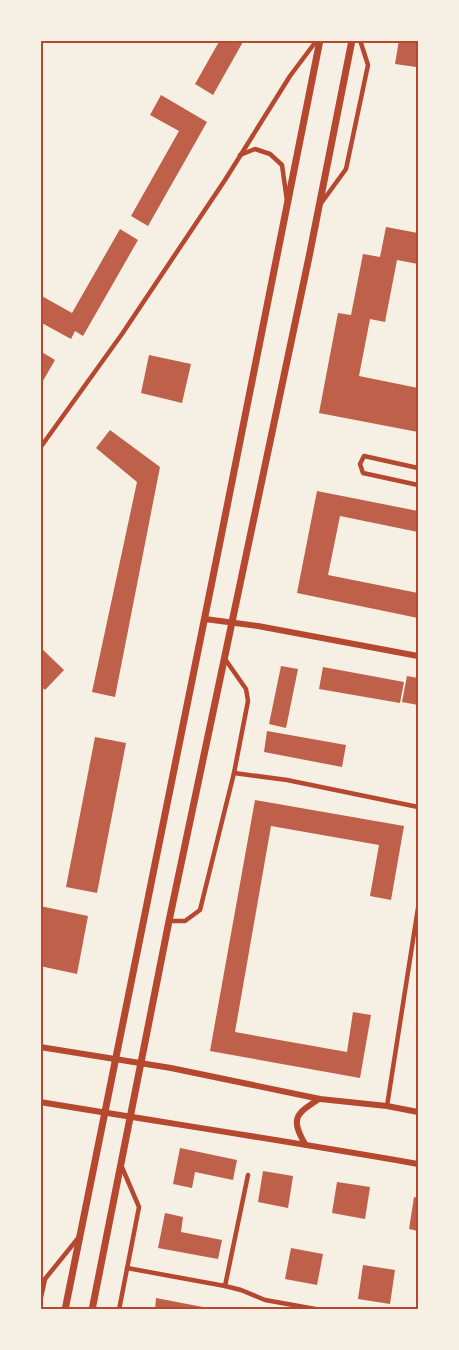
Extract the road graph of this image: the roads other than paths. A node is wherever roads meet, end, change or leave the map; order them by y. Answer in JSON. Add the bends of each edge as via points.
{"nodes":[{"id":1,"x":318,"y":40,"type":"edge"},
{"id":2,"x":352,"y":40,"type":"edge"},
{"id":3,"x":360,"y":40,"type":"edge"},
{"id":4,"x":240,"y":155,"type":"junction"},
{"id":5,"x":320,"y":204,"type":"junction"},
{"id":6,"x":288,"y":207,"type":"junction"},
{"id":7,"x":40,"y":448,"type":"edge"},
{"id":8,"x":418,"y":468,"type":"edge"},
{"id":9,"x":418,"y":485,"type":"edge"},
{"id":10,"x":205,"y":619,"type":"junction"},
{"id":11,"x":232,"y":624,"type":"junction"},
{"id":12,"x":418,"y":656,"type":"edge"},
{"id":13,"x":225,"y":659,"type":"junction"},
{"id":14,"x":234,"y":772,"type":"junction"},
{"id":15,"x":418,"y":807,"type":"edge"},
{"id":16,"x":418,"y":908,"type":"edge"},
{"id":17,"x":169,"y":921,"type":"junction"},
{"id":18,"x":40,"y":1047,"type":"edge"},
{"id":19,"x":115,"y":1059,"type":"junction"},
{"id":20,"x":140,"y":1063,"type":"junction"},
{"id":21,"x":320,"y":1099,"type":"junction"},
{"id":22,"x":40,"y":1102,"type":"edge"},
{"id":23,"x":387,"y":1106,"type":"junction"},
{"id":24,"x":103,"y":1112,"type":"junction"},
{"id":25,"x":418,"y":1112,"type":"edge"},
{"id":26,"x":129,"y":1116,"type":"junction"},
{"id":27,"x":305,"y":1144,"type":"junction"},
{"id":28,"x":121,"y":1163,"type":"junction"},
{"id":29,"x":418,"y":1164,"type":"edge"},
{"id":30,"x":248,"y":1176,"type":"dead end"},
{"id":31,"x":79,"y":1237,"type":"junction"},
{"id":32,"x":127,"y":1268,"type":"junction"},
{"id":33,"x":225,"y":1286,"type":"junction"},
{"id":34,"x":40,"y":1302,"type":"edge"},
{"id":35,"x":64,"y":1310,"type":"edge"},
{"id":36,"x":92,"y":1310,"type":"edge"},
{"id":37,"x":119,"y":1310,"type":"edge"},
{"id":38,"x":321,"y":1310,"type":"edge"}],
"edges":[{"from":1,"to":4,"type":"street"},
{"from":1,"to":6,"type":"main road"},
{"from":2,"to":5,"type":"main road"},
{"from":3,"to":5,"type":"street","via":[[368,65],[346,169]]},
{"from":4,"to":6,"type":"street","via":[[255,149],[270,154],[282,165]]},
{"from":4,"to":7,"type":"street","via":[[116,343]]},
{"from":5,"to":11,"type":"main road"},
{"from":6,"to":10,"type":"main road"},
{"from":8,"to":9,"type":"street","via":[[364,456],[360,464],[363,473]]},
{"from":10,"to":11,"type":"street"},
{"from":10,"to":19,"type":"main road"},
{"from":11,"to":12,"type":"street"},
{"from":11,"to":13,"type":"main road"},
{"from":13,"to":14,"type":"street","via":[[246,689],[248,701]]},
{"from":13,"to":17,"type":"main road"},
{"from":14,"to":15,"type":"street"},
{"from":14,"to":17,"type":"street","via":[[200,910],[184,921]]},
{"from":16,"to":23,"type":"street"},
{"from":17,"to":20,"type":"main road"},
{"from":18,"to":19,"type":"street"},
{"from":19,"to":20,"type":"street"},
{"from":19,"to":24,"type":"main road"},
{"from":20,"to":21,"type":"street"},
{"from":20,"to":26,"type":"main road"},
{"from":21,"to":23,"type":"street"},
{"from":21,"to":27,"type":"street","via":[[299,1114],[298,1131]]},
{"from":22,"to":24,"type":"street"},
{"from":23,"to":25,"type":"street"},
{"from":24,"to":26,"type":"street"},
{"from":24,"to":31,"type":"main road"},
{"from":26,"to":27,"type":"street"},
{"from":26,"to":28,"type":"main road"},
{"from":27,"to":29,"type":"street"},
{"from":28,"to":32,"type":"street","via":[[139,1207]]},
{"from":28,"to":36,"type":"main road"},
{"from":30,"to":33,"type":"street"},
{"from":31,"to":34,"type":"street","via":[[45,1278]]},
{"from":31,"to":35,"type":"main road"},
{"from":32,"to":33,"type":"street"},
{"from":32,"to":37,"type":"street"},
{"from":33,"to":38,"type":"street","via":[[265,1300]]}]}
